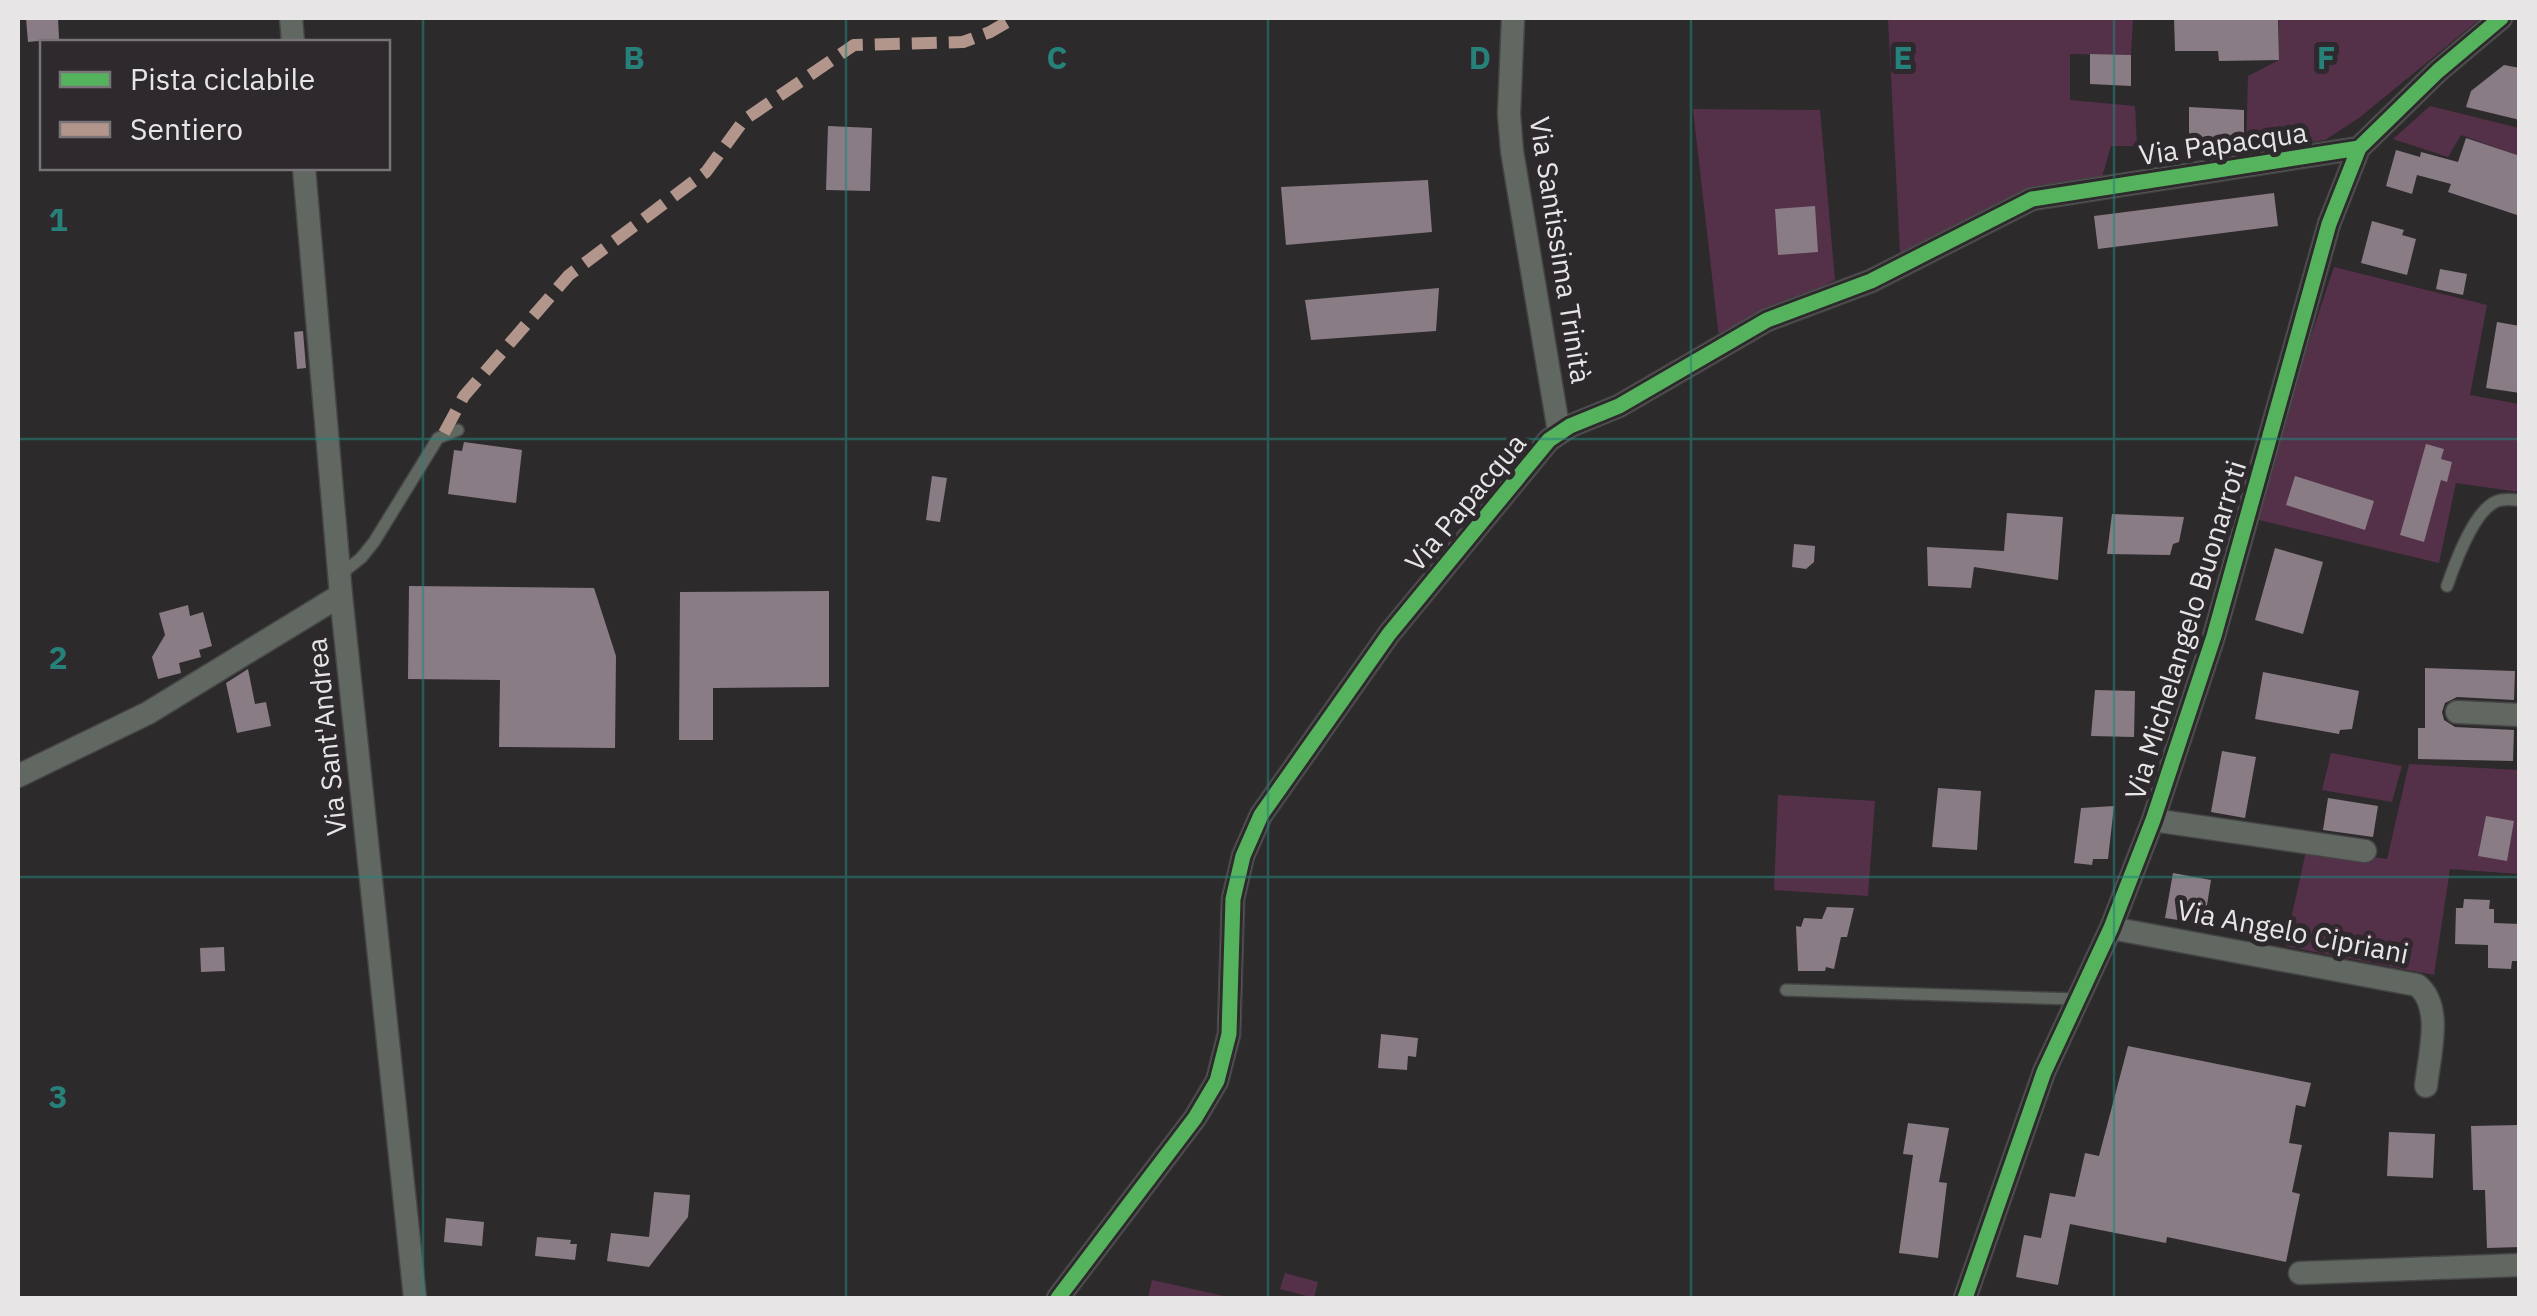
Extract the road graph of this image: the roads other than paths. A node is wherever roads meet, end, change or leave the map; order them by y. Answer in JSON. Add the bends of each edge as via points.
{"nodes":[{"id":1,"x":1513,"y":18,"type":"edge"},
{"id":2,"x":2501,"y":18,"type":"edge"},
{"id":3,"x":2359,"y":148,"type":"junction"},
{"id":4,"x":304,"y":170,"type":"edge"},
{"id":5,"x":458,"y":430,"type":"dead end"},
{"id":6,"x":1559,"y":432,"type":"junction"},
{"id":7,"x":2520,"y":500,"type":"edge"},
{"id":8,"x":340,"y":585,"type":"junction"},
{"id":9,"x":2446,"y":586,"type":"dead end"},
{"id":10,"x":2456,"y":712,"type":"dead end"},
{"id":11,"x":2520,"y":715,"type":"edge"},
{"id":12,"x":18,"y":776,"type":"edge"},
{"id":13,"x":2153,"y":820,"type":"junction"},
{"id":14,"x":2365,"y":852,"type":"dead end"},
{"id":15,"x":2111,"y":928,"type":"junction"},
{"id":16,"x":1786,"y":990,"type":"dead end"},
{"id":17,"x":2075,"y":1000,"type":"junction"},
{"id":18,"x":2426,"y":1086,"type":"dead end"},
{"id":19,"x":2520,"y":1265,"type":"edge"},
{"id":20,"x":2300,"y":1273,"type":"dead end"},
{"id":21,"x":415,"y":1298,"type":"edge"},
{"id":22,"x":1058,"y":1298,"type":"edge"},
{"id":23,"x":1965,"y":1298,"type":"edge"}],
"edges":[{"from":1,"to":6,"type":"street","name":"Via Santissima Trinità","via":[[1512,151]]},
{"from":2,"to":3,"type":"street","name":"Via Michelangelo Buonarroti"},
{"from":3,"to":6,"type":"street","name":"Via Papacqua","via":[[2032,199],[1871,281],[1767,320],[1619,406]]},
{"from":3,"to":13,"type":"street","name":"Via Michelangelo Buonarroti","via":[[2329,224],[2214,636]]},
{"from":4,"to":8,"type":"street","name":"Via Sant'Andrea"},
{"from":5,"to":8,"type":"lane","via":[[438,438]]},
{"from":6,"to":22,"type":"street","name":"Via Papacqua","via":[[1390,634],[1260,816],[1235,885],[1229,1034],[1216,1081],[1191,1124]]},
{"from":7,"to":9,"type":"lane","via":[[2497,501],[2484,511]]},
{"from":8,"to":12,"type":"street","via":[[148,713]]},
{"from":8,"to":21,"type":"street","name":"Via Sant'Andrea"},
{"from":10,"to":11,"type":"street"},
{"from":13,"to":14,"type":"street"},
{"from":13,"to":15,"type":"street","name":"Via Michelangelo Buonarroti"},
{"from":15,"to":17,"type":"street","name":"Via Michelangelo Buonarroti"},
{"from":15,"to":18,"type":"street","name":"Via Angelo Cipriani","via":[[2412,983],[2426,992],[2432,1008]]},
{"from":16,"to":17,"type":"lane"},
{"from":17,"to":23,"type":"street","name":"Via Michelangelo Buonarroti"},
{"from":19,"to":20,"type":"street"}]}
